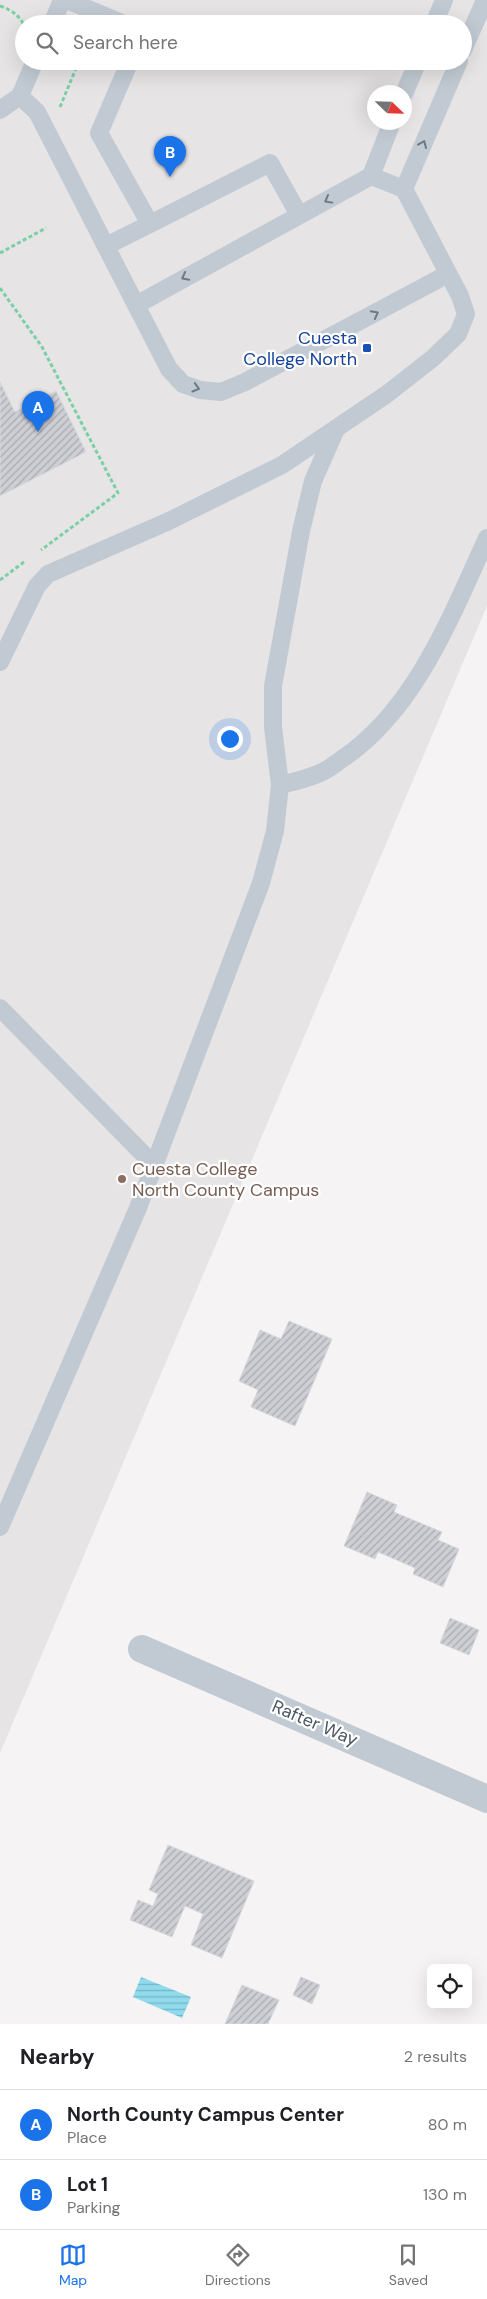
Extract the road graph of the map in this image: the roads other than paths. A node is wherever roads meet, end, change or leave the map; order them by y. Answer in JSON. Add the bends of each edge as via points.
{"nodes":[{"id":1,"x":62,"y":0,"type":"edge"},
{"id":2,"x":67,"y":0,"type":"edge"},
{"id":3,"x":444,"y":0,"type":"edge"},
{"id":4,"x":485,"y":0,"type":"edge"},
{"id":5,"x":56,"y":15,"type":"edge"},
{"id":6,"x":103,"y":15,"type":"edge"},
{"id":7,"x":438,"y":15,"type":"edge"},
{"id":8,"x":472,"y":30,"type":"edge"},
{"id":9,"x":31,"y":70,"type":"edge"},
{"id":10,"x":126,"y":70,"type":"edge"},
{"id":11,"x":414,"y":70,"type":"edge"},
{"id":12,"x":454,"y":70,"type":"edge"},
{"id":13,"x":408,"y":85,"type":"edge"},
{"id":14,"x":20,"y":96,"type":"junction"},
{"id":15,"x":0,"y":110,"type":"edge"},
{"id":16,"x":389,"y":130,"type":"edge"},
{"id":17,"x":371,"y":176,"type":"junction"},
{"id":18,"x":404,"y":189,"type":"junction"},
{"id":19,"x":299,"y":215,"type":"junction"},
{"id":20,"x":150,"y":224,"type":"junction"},
{"id":21,"x":106,"y":246,"type":"junction"},
{"id":22,"x":448,"y":274,"type":"junction"},
{"id":23,"x":136,"y":305,"type":"junction"},
{"id":24,"x":336,"y":428,"type":"junction"},
{"id":25,"x":487,"y":538,"type":"edge"},
{"id":26,"x":0,"y":662,"type":"edge"},
{"id":27,"x":280,"y":786,"type":"junction"},
{"id":28,"x":0,"y":1008,"type":"edge"},
{"id":29,"x":154,"y":1165,"type":"junction"},
{"id":30,"x":0,"y":1527,"type":"edge"},
{"id":31,"x":142,"y":1649,"type":"dead end"},
{"id":32,"x":487,"y":1799,"type":"edge"}],
"edges":[{"from":1,"to":5,"type":"lane"},
{"from":2,"to":6,"type":"lane"},
{"from":3,"to":7,"type":"lane"},
{"from":4,"to":8,"type":"lane"},
{"from":9,"to":14,"type":"lane"},
{"from":10,"to":20,"type":"lane","via":[[99,133]]},
{"from":11,"to":13,"type":"lane"},
{"from":18,"to":12,"type":"lane","one_way":true},
{"from":14,"to":15,"type":"lane"},
{"from":14,"to":21,"type":"lane","via":[[37,112]]},
{"from":16,"to":17,"type":"lane"},
{"from":17,"to":18,"type":"lane"},
{"from":17,"to":19,"type":"lane","one_way":true},
{"from":18,"to":22,"type":"lane"},
{"from":19,"to":20,"type":"lane","via":[[270,163]]},
{"from":19,"to":23,"type":"lane","one_way":true},
{"from":20,"to":21,"type":"lane"},
{"from":21,"to":23,"type":"lane"},
{"from":23,"to":22,"type":"lane","one_way":true,"via":[[169,368],[183,384],[221,392]]},
{"from":22,"to":24,"type":"lane","via":[[466,314],[458,334],[425,364]]},
{"from":24,"to":26,"type":"lane","via":[[282,465],[169,521],[48,574],[37,586]]},
{"from":24,"to":27,"type":"lane","via":[[313,481],[273,686],[273,727]]},
{"from":25,"to":27,"type":"lane","via":[[415,682],[384,722],[358,748],[321,773]]},
{"from":27,"to":29,"type":"lane","via":[[275,831],[261,883]]},
{"from":28,"to":29,"type":"lane"},
{"from":29,"to":30,"type":"lane"},
{"from":31,"to":32,"type":"street","name":"Rafter Way"}]}
